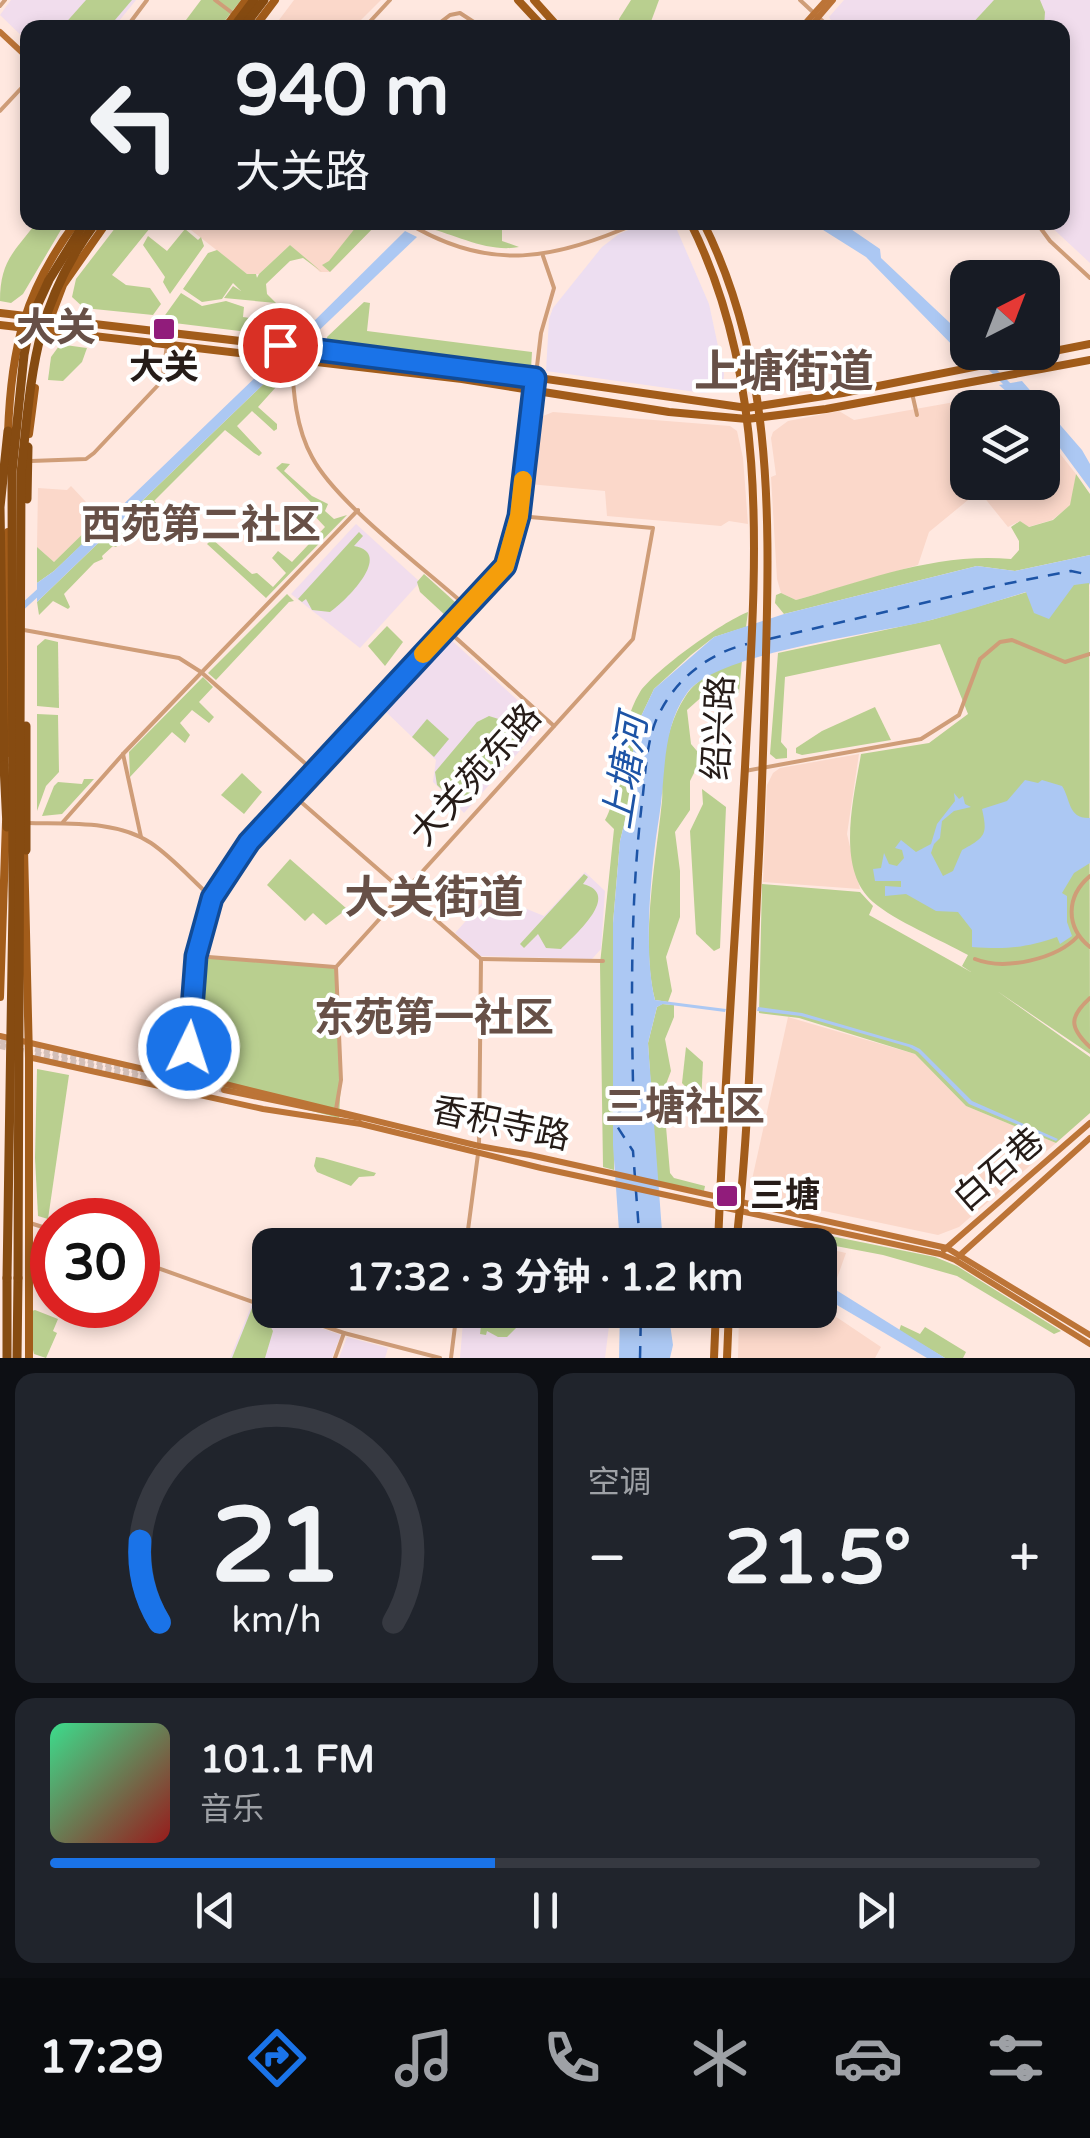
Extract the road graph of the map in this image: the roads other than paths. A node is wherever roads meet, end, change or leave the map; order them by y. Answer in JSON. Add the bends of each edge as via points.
{"nodes":[{"id":1,"x":5,"y":0,"type":"edge"},
{"id":2,"x":216,"y":0,"type":"edge"},
{"id":3,"x":250,"y":0,"type":"edge"},
{"id":4,"x":390,"y":0,"type":"edge"},
{"id":5,"x":518,"y":0,"type":"edge"},
{"id":6,"x":534,"y":0,"type":"edge"},
{"id":7,"x":800,"y":0,"type":"edge"},
{"id":8,"x":830,"y":0,"type":"edge"},
{"id":9,"x":0,"y":6,"type":"edge"},
{"id":10,"x":235,"y":15,"type":"junction"},
{"id":11,"x":817,"y":15,"type":"junction"},
{"id":12,"x":233,"y":20,"type":"edge"},
{"id":13,"x":372,"y":20,"type":"edge"},
{"id":14,"x":443,"y":20,"type":"edge"},
{"id":15,"x":471,"y":20,"type":"edge"},
{"id":16,"x":537,"y":20,"type":"edge"},
{"id":17,"x":553,"y":20,"type":"edge"},
{"id":18,"x":812,"y":20,"type":"edge"},
{"id":19,"x":822,"y":20,"type":"edge"},
{"id":20,"x":0,"y":32,"type":"edge"},
{"id":21,"x":20,"y":51,"type":"edge"},
{"id":22,"x":20,"y":90,"type":"edge"},
{"id":23,"x":0,"y":111,"type":"edge"},
{"id":24,"x":71,"y":230,"type":"edge"},
{"id":25,"x":81,"y":230,"type":"edge"},
{"id":26,"x":91,"y":230,"type":"edge"},
{"id":27,"x":102,"y":230,"type":"edge"},
{"id":28,"x":420,"y":230,"type":"edge"},
{"id":29,"x":617,"y":230,"type":"edge"},
{"id":30,"x":693,"y":230,"type":"edge"},
{"id":31,"x":706,"y":230,"type":"edge"},
{"id":32,"x":1042,"y":230,"type":"edge"},
{"id":33,"x":544,"y":256,"type":"junction"},
{"id":34,"x":1090,"y":278,"type":"edge"},
{"id":35,"x":0,"y":313,"type":"edge"},
{"id":36,"x":24,"y":314,"type":"junction"},
{"id":37,"x":50,"y":318,"type":"junction"},
{"id":38,"x":0,"y":326,"type":"edge"},
{"id":39,"x":20,"y":328,"type":"junction"},
{"id":40,"x":45,"y":333,"type":"junction"},
{"id":41,"x":1090,"y":344,"type":"edge"},
{"id":42,"x":167,"y":345,"type":"junction"},
{"id":43,"x":292,"y":360,"type":"junction"},
{"id":44,"x":1090,"y":360,"type":"edge"},
{"id":45,"x":535,"y":378,"type":"junction"},
{"id":46,"x":533,"y":390,"type":"junction"},
{"id":47,"x":912,"y":393,"type":"junction"},
{"id":48,"x":760,"y":404,"type":"junction"},
{"id":49,"x":747,"y":408,"type":"junction"},
{"id":50,"x":917,"y":415,"type":"dead end"},
{"id":51,"x":762,"y":418,"type":"junction"},
{"id":52,"x":747,"y":419,"type":"junction"},
{"id":53,"x":8,"y":431,"type":"junction"},
{"id":54,"x":28,"y":447,"type":"junction"},
{"id":55,"x":31,"y":460,"type":"dead end"},
{"id":56,"x":0,"y":508,"type":"edge"},
{"id":57,"x":358,"y":510,"type":"junction"},
{"id":58,"x":519,"y":516,"type":"junction"},
{"id":59,"x":467,"y":607,"type":"junction"},
{"id":60,"x":446,"y":629,"type":"junction"},
{"id":61,"x":24,"y":630,"type":"junction"},
{"id":62,"x":1090,"y":654,"type":"edge"},
{"id":63,"x":202,"y":672,"type":"junction"},
{"id":64,"x":554,"y":726,"type":"junction"},
{"id":65,"x":123,"y":754,"type":"junction"},
{"id":66,"x":763,"y":768,"type":"junction"},
{"id":67,"x":744,"y":771,"type":"junction"},
{"id":68,"x":315,"y":772,"type":"junction"},
{"id":69,"x":294,"y":795,"type":"junction"},
{"id":70,"x":63,"y":822,"type":"junction"},
{"id":71,"x":24,"y":823,"type":"junction"},
{"id":72,"x":3,"y":831,"type":"edge"},
{"id":73,"x":142,"y":838,"type":"junction"},
{"id":74,"x":1090,"y":876,"type":"edge"},
{"id":75,"x":404,"y":892,"type":"junction"},
{"id":76,"x":212,"y":898,"type":"junction"},
{"id":77,"x":13,"y":903,"type":"junction"},
{"id":78,"x":20,"y":928,"type":"junction"},
{"id":79,"x":1078,"y":936,"type":"junction"},
{"id":80,"x":1090,"y":947,"type":"edge"},
{"id":81,"x":196,"y":956,"type":"junction"},
{"id":82,"x":481,"y":959,"type":"junction"},
{"id":83,"x":976,"y":959,"type":"dead end"},
{"id":84,"x":603,"y":961,"type":"dead end"},
{"id":85,"x":336,"y":967,"type":"junction"},
{"id":86,"x":0,"y":998,"type":"edge"},
{"id":87,"x":1090,"y":998,"type":"edge"},
{"id":88,"x":0,"y":1036,"type":"edge"},
{"id":89,"x":28,"y":1042,"type":"junction"},
{"id":90,"x":1090,"y":1047,"type":"edge"},
{"id":91,"x":0,"y":1050,"type":"edge"},
{"id":92,"x":29,"y":1058,"type":"junction"},
{"id":93,"x":187,"y":1079,"type":"junction"},
{"id":94,"x":224,"y":1092,"type":"tunnel mouth"},
{"id":95,"x":185,"y":1093,"type":"junction"},
{"id":96,"x":336,"y":1109,"type":"junction"},
{"id":97,"x":363,"y":1121,"type":"junction"},
{"id":98,"x":1089,"y":1125,"type":"edge"},
{"id":99,"x":1090,"y":1138,"type":"edge"},
{"id":100,"x":478,"y":1149,"type":"junction"},
{"id":101,"x":676,"y":1194,"type":"junction"},
{"id":102,"x":721,"y":1203,"type":"junction"},
{"id":103,"x":741,"y":1208,"type":"junction"},
{"id":104,"x":30,"y":1223,"type":"joint"},
{"id":105,"x":468,"y":1228,"type":"edge"},
{"id":106,"x":719,"y":1228,"type":"edge"},
{"id":107,"x":738,"y":1228,"type":"edge"},
{"id":108,"x":944,"y":1251,"type":"junction"},
{"id":109,"x":958,"y":1257,"type":"junction"},
{"id":110,"x":160,"y":1269,"type":"edge"},
{"id":111,"x":252,"y":1302,"type":"edge"},
{"id":112,"x":327,"y":1328,"type":"edge"},
{"id":113,"x":455,"y":1328,"type":"edge"},
{"id":114,"x":715,"y":1328,"type":"edge"},
{"id":115,"x":728,"y":1328,"type":"edge"},
{"id":116,"x":344,"y":1334,"type":"junction"},
{"id":117,"x":1090,"y":1336,"type":"edge"},
{"id":118,"x":1090,"y":1344,"type":"edge"},
{"id":119,"x":4,"y":1358,"type":"edge"},
{"id":120,"x":23,"y":1358,"type":"edge"},
{"id":121,"x":334,"y":1358,"type":"edge"},
{"id":122,"x":440,"y":1358,"type":"edge"},
{"id":123,"x":451,"y":1358,"type":"edge"},
{"id":124,"x":714,"y":1358,"type":"edge"},
{"id":125,"x":727,"y":1358,"type":"edge"}],
"edges":[{"from":1,"to":9,"type":"street"},
{"from":2,"to":10,"type":"street"},
{"from":3,"to":10,"type":"main road"},
{"from":4,"to":13,"type":"street"},
{"from":5,"to":16,"type":"main road"},
{"from":6,"to":17,"type":"main road"},
{"from":7,"to":11,"type":"street"},
{"from":8,"to":11,"type":"main road"},
{"from":10,"to":12,"type":"main road"},
{"from":11,"to":18,"type":"main road"},
{"from":11,"to":19,"type":"street"},
{"from":14,"to":15,"type":"street","via":[[460,13]]},
{"from":20,"to":21,"type":"main road"},
{"from":22,"to":23,"type":"street"},
{"from":24,"to":36,"type":"main road"},
{"from":25,"to":77,"type":"highway","bridge":true,"via":[[31,319],[12,472]]},
{"from":26,"to":78,"type":"highway","bridge":true,"via":[[58,280],[34,353],[21,473]]},
{"from":27,"to":37,"type":"main road"},
{"from":28,"to":33,"type":"street","via":[[470,251]]},
{"from":29,"to":33,"type":"street"},
{"from":30,"to":49,"type":"main road","name":"绍兴路","via":[[726,308]]},
{"from":31,"to":48,"type":"main road","name":"绍兴路","via":[[741,318]]},
{"from":32,"to":34,"type":"street"},
{"from":33,"to":45,"type":"street","via":[[554,288]]},
{"from":35,"to":36,"type":"main road"},
{"from":36,"to":37,"type":"main road"},
{"from":36,"to":39,"type":"main road"},
{"from":37,"to":40,"type":"main road"},
{"from":37,"to":45,"type":"main road"},
{"from":38,"to":39,"type":"main road"},
{"from":39,"to":40,"type":"main road"},
{"from":39,"to":53,"type":"main road"},
{"from":40,"to":42,"type":"main road"},
{"from":40,"to":54,"type":"main road"},
{"from":41,"to":48,"type":"main road"},
{"from":42,"to":43,"type":"main road"},
{"from":42,"to":55,"type":"street","via":[[162,381],[94,453],[86,459]]},
{"from":43,"to":46,"type":"main road"},
{"from":43,"to":57,"type":"street","via":[[293,392],[311,456]]},
{"from":44,"to":47,"type":"main road"},
{"from":45,"to":46,"type":"street"},
{"from":45,"to":49,"type":"main road"},
{"from":46,"to":52,"type":"main road"},
{"from":46,"to":58,"type":"street"},
{"from":47,"to":50,"type":"street"},
{"from":47,"to":51,"type":"main road"},
{"from":48,"to":49,"type":"main road"},
{"from":48,"to":51,"type":"main road","name":"绍兴路"},
{"from":49,"to":52,"type":"main road","name":"绍兴路"},
{"from":51,"to":52,"type":"main road"},
{"from":51,"to":66,"type":"main road","name":"绍兴路","via":[[768,502]]},
{"from":52,"to":67,"type":"main road","name":"绍兴路","via":[[756,550]]},
{"from":53,"to":56,"type":"highway"},
{"from":53,"to":72,"type":"main road"},
{"from":54,"to":61,"type":"main road"},
{"from":54,"to":78,"type":"highway","bridge":true,"via":[[27,834]]},
{"from":56,"to":77,"type":"highway","bridge":true},
{"from":57,"to":59,"type":"street"},
{"from":57,"to":63,"type":"street"},
{"from":58,"to":59,"type":"street","via":[[505,566]]},
{"from":58,"to":64,"type":"street","name":"大关苑东路","via":[[653,528],[634,639]]},
{"from":59,"to":60,"type":"street"},
{"from":60,"to":64,"type":"street"},
{"from":60,"to":68,"type":"street"},
{"from":61,"to":63,"type":"street","via":[[164,654]]},
{"from":61,"to":71,"type":"main road"},
{"from":62,"to":66,"type":"street","via":[[1065,662],[1012,640],[1000,642],[980,660],[962,710],[921,739]]},
{"from":63,"to":65,"type":"street"},
{"from":63,"to":68,"type":"street"},
{"from":64,"to":75,"type":"street","name":"大关苑东路"},
{"from":65,"to":70,"type":"street"},
{"from":65,"to":73,"type":"street"},
{"from":66,"to":67,"type":"street"},
{"from":66,"to":103,"type":"main road","name":"绍兴路"},
{"from":67,"to":102,"type":"main road","name":"绍兴路"},
{"from":68,"to":69,"type":"street"},
{"from":69,"to":75,"type":"street"},
{"from":69,"to":76,"type":"street","via":[[249,842]]},
{"from":70,"to":71,"type":"street"},
{"from":70,"to":73,"type":"street"},
{"from":71,"to":89,"type":"main road"},
{"from":72,"to":86,"type":"main road"},
{"from":73,"to":76,"type":"street"},
{"from":74,"to":79,"type":"street","via":[[1071,904]]},
{"from":75,"to":82,"type":"street"},
{"from":75,"to":85,"type":"street","name":"大关苑东路"},
{"from":76,"to":81,"type":"street"},
{"from":77,"to":119,"type":"highway","bridge":true},
{"from":78,"to":120,"type":"highway","bridge":true,"via":[[17,1315]]},
{"from":79,"to":80,"type":"street"},
{"from":79,"to":83,"type":"street","via":[[1040,957]]},
{"from":81,"to":85,"type":"street"},
{"from":81,"to":93,"type":"street"},
{"from":82,"to":84,"type":"street"},
{"from":82,"to":100,"type":"street"},
{"from":85,"to":96,"type":"street"},
{"from":87,"to":90,"type":"street","via":[[1074,1020]]},
{"from":88,"to":89,"type":"main road","name":"香积寺路"},
{"from":89,"to":92,"type":"main road"},
{"from":89,"to":93,"type":"main road","name":"香积寺路"},
{"from":91,"to":92,"type":"main road","name":"香积寺路"},
{"from":92,"to":95,"type":"main road","name":"香积寺路"},
{"from":92,"to":104,"type":"main road"},
{"from":93,"to":95,"type":"main road"},
{"from":93,"to":96,"type":"main road","name":"香积寺路"},
{"from":94,"to":97,"type":"main road"},
{"from":95,"to":97,"type":"main road","name":"香积寺路","via":[[344,1124]]},
{"from":96,"to":97,"type":"main road","name":"香积寺路"},
{"from":97,"to":100,"type":"main road","name":"香积寺路"},
{"from":98,"to":108,"type":"main road","name":"白石巷"},
{"from":99,"to":109,"type":"main road","name":"白石巷"},
{"from":100,"to":101,"type":"main road","name":"香积寺路"},
{"from":100,"to":101,"type":"main road","name":"香积寺路","via":[[582,1167]]},
{"from":100,"to":105,"type":"street"},
{"from":101,"to":102,"type":"main road"},
{"from":102,"to":103,"type":"main road"},
{"from":102,"to":106,"type":"main road","name":"绍兴路"},
{"from":103,"to":107,"type":"main road","name":"绍兴路"},
{"from":103,"to":108,"type":"main road"},
{"from":104,"to":120,"type":"main road"},
{"from":108,"to":109,"type":"main road"},
{"from":109,"to":117,"type":"main road"},
{"from":109,"to":118,"type":"main road"},
{"from":110,"to":111,"type":"street"},
{"from":112,"to":116,"type":"street"},
{"from":113,"to":123,"type":"street"},
{"from":114,"to":124,"type":"main road"},
{"from":115,"to":125,"type":"main road"},
{"from":116,"to":121,"type":"street"},
{"from":116,"to":122,"type":"street"}]}
